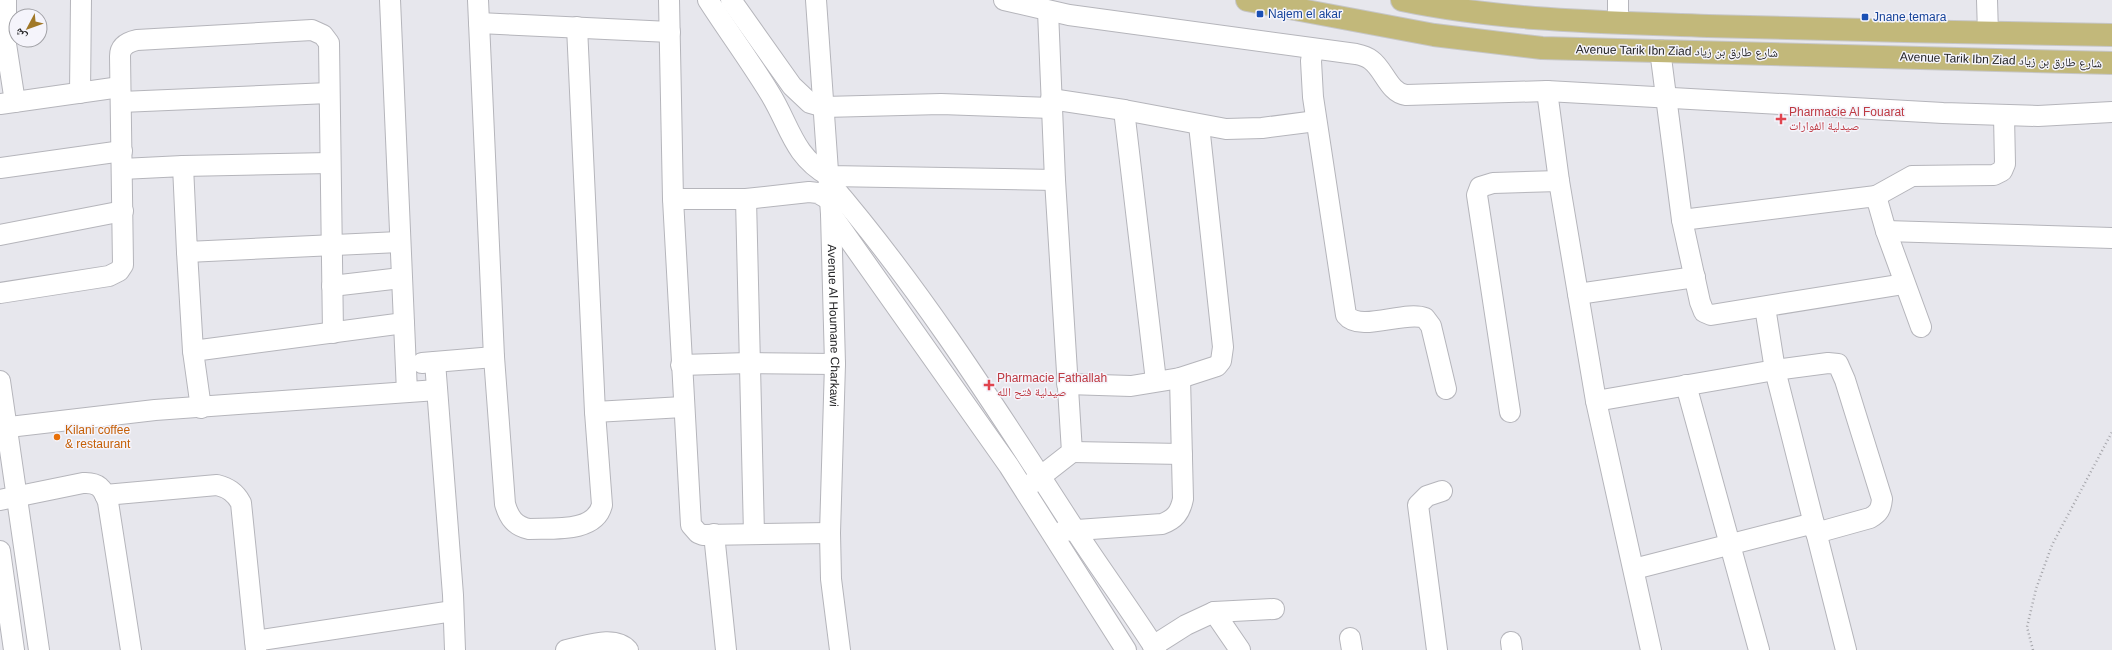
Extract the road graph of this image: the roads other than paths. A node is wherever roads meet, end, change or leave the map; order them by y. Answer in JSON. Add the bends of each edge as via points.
{"nodes":[{"id":1,"x":6,"y":0,"type":"edge"},
{"id":2,"x":81,"y":0,"type":"edge"},
{"id":3,"x":390,"y":0,"type":"edge"},
{"id":4,"x":478,"y":0,"type":"edge"},
{"id":5,"x":670,"y":0,"type":"edge"},
{"id":6,"x":708,"y":0,"type":"edge"},
{"id":7,"x":731,"y":0,"type":"edge"},
{"id":8,"x":816,"y":0,"type":"edge"},
{"id":9,"x":1004,"y":0,"type":"edge"},
{"id":10,"x":1247,"y":0,"type":"edge"},
{"id":11,"x":1402,"y":0,"type":"edge"},
{"id":12,"x":1618,"y":0,"type":"edge"},
{"id":13,"x":1987,"y":0,"type":"edge"},
{"id":14,"x":1048,"y":11,"type":"junction"},
{"id":15,"x":479,"y":23,"type":"junction"},
{"id":16,"x":1618,"y":23,"type":"junction"},
{"id":17,"x":577,"y":27,"type":"junction"},
{"id":18,"x":670,"y":32,"type":"junction"},
{"id":19,"x":1988,"y":33,"type":"junction"},
{"id":20,"x":2112,"y":35,"type":"edge"},
{"id":21,"x":1313,"y":49,"type":"junction"},
{"id":22,"x":1660,"y":50,"type":"junction"},
{"id":23,"x":2112,"y":63,"type":"edge"},
{"id":24,"x":1547,"y":91,"type":"junction"},
{"id":25,"x":80,"y":93,"type":"junction"},
{"id":26,"x":329,"y":93,"type":"junction"},
{"id":27,"x":120,"y":94,"type":"junction"},
{"id":28,"x":1666,"y":98,"type":"junction"},
{"id":29,"x":8,"y":103,"type":"edge"},
{"id":30,"x":1051,"y":103,"type":"junction"},
{"id":31,"x":824,"y":108,"type":"junction"},
{"id":32,"x":1124,"y":110,"type":"junction"},
{"id":33,"x":2112,"y":112,"type":"edge"},
{"id":34,"x":2004,"y":116,"type":"junction"},
{"id":35,"x":1316,"y":121,"type":"junction"},
{"id":36,"x":1199,"y":125,"type":"junction"},
{"id":37,"x":122,"y":160,"type":"junction"},
{"id":38,"x":330,"y":163,"type":"junction"},
{"id":39,"x":183,"y":166,"type":"junction"},
{"id":40,"x":0,"y":168,"type":"edge"},
{"id":41,"x":1055,"y":180,"type":"junction"},
{"id":42,"x":1559,"y":181,"type":"junction"},
{"id":43,"x":830,"y":193,"type":"junction"},
{"id":44,"x":1876,"y":196,"type":"junction"},
{"id":45,"x":673,"y":198,"type":"junction"},
{"id":46,"x":746,"y":198,"type":"junction"},
{"id":47,"x":123,"y":211,"type":"junction"},
{"id":48,"x":1682,"y":220,"type":"junction"},
{"id":49,"x":1886,"y":231,"type":"junction"},
{"id":50,"x":0,"y":235,"type":"edge"},
{"id":51,"x":2112,"y":238,"type":"edge"},
{"id":52,"x":399,"y":242,"type":"junction"},
{"id":53,"x":331,"y":246,"type":"junction"},
{"id":54,"x":187,"y":252,"type":"junction"},
{"id":55,"x":1695,"y":277,"type":"junction"},
{"id":56,"x":401,"y":278,"type":"junction"},
{"id":57,"x":1904,"y":284,"type":"junction"},
{"id":58,"x":332,"y":286,"type":"junction"},
{"id":59,"x":0,"y":293,"type":"edge"},
{"id":60,"x":1578,"y":294,"type":"junction"},
{"id":61,"x":1765,"y":307,"type":"junction"},
{"id":62,"x":404,"y":323,"type":"junction"},
{"id":63,"x":1921,"y":328,"type":"dead end"},
{"id":64,"x":333,"y":333,"type":"junction"},
{"id":65,"x":193,"y":351,"type":"junction"},
{"id":66,"x":494,"y":357,"type":"junction"},
{"id":67,"x":435,"y":362,"type":"junction"},
{"id":68,"x":749,"y":363,"type":"junction"},
{"id":69,"x":835,"y":364,"type":"junction"},
{"id":70,"x":406,"y":365,"type":"junction"},
{"id":71,"x":681,"y":365,"type":"junction"},
{"id":72,"x":1775,"y":370,"type":"junction"},
{"id":73,"x":1180,"y":378,"type":"junction"},
{"id":74,"x":0,"y":381,"type":"edge"},
{"id":75,"x":1156,"y":381,"type":"junction"},
{"id":76,"x":1067,"y":384,"type":"junction"},
{"id":77,"x":1686,"y":385,"type":"junction"},
{"id":78,"x":1446,"y":389,"type":"dead end"},
{"id":79,"x":437,"y":390,"type":"junction"},
{"id":80,"x":407,"y":392,"type":"junction"},
{"id":81,"x":1596,"y":401,"type":"junction"},
{"id":82,"x":683,"y":407,"type":"junction"},
{"id":83,"x":201,"y":408,"type":"junction"},
{"id":84,"x":595,"y":412,"type":"junction"},
{"id":85,"x":1510,"y":412,"type":"dead end"},
{"id":86,"x":3,"y":419,"type":"edge"},
{"id":87,"x":1072,"y":452,"type":"junction"},
{"id":88,"x":1182,"y":454,"type":"junction"},
{"id":89,"x":1041,"y":476,"type":"junction"},
{"id":90,"x":1024,"y":489,"type":"junction"},
{"id":91,"x":1442,"y":491,"type":"dead end"},
{"id":92,"x":106,"y":495,"type":"junction"},
{"id":93,"x":9,"y":499,"type":"edge"},
{"id":94,"x":1815,"y":528,"type":"junction"},
{"id":95,"x":1074,"y":530,"type":"junction"},
{"id":96,"x":1051,"y":532,"type":"junction"},
{"id":97,"x":830,"y":533,"type":"junction"},
{"id":98,"x":714,"y":534,"type":"junction"},
{"id":99,"x":754,"y":534,"type":"junction"},
{"id":100,"x":1729,"y":544,"type":"junction"},
{"id":101,"x":0,"y":551,"type":"edge"},
{"id":102,"x":1634,"y":568,"type":"junction"},
{"id":103,"x":1274,"y":609,"type":"dead end"},
{"id":104,"x":453,"y":610,"type":"junction"},
{"id":105,"x":1214,"y":612,"type":"junction"},
{"id":106,"x":256,"y":646,"type":"edge"},
{"id":107,"x":1155,"y":648,"type":"edge"},
{"id":108,"x":14,"y":650,"type":"edge"},
{"id":109,"x":39,"y":650,"type":"edge"},
{"id":110,"x":131,"y":650,"type":"edge"},
{"id":111,"x":455,"y":650,"type":"edge"},
{"id":112,"x":566,"y":650,"type":"edge"},
{"id":113,"x":628,"y":650,"type":"edge"},
{"id":114,"x":726,"y":650,"type":"edge"},
{"id":115,"x":840,"y":650,"type":"edge"},
{"id":116,"x":1126,"y":650,"type":"edge"},
{"id":117,"x":1240,"y":650,"type":"edge"},
{"id":118,"x":1437,"y":650,"type":"edge"},
{"id":119,"x":1651,"y":650,"type":"edge"},
{"id":120,"x":1759,"y":650,"type":"edge"},
{"id":121,"x":1846,"y":650,"type":"edge"}],
"edges":[{"from":1,"to":29,"type":"street"},
{"from":2,"to":25,"type":"street"},
{"from":3,"to":52,"type":"street"},
{"from":4,"to":15,"type":"street"},
{"from":5,"to":18,"type":"street"},
{"from":6,"to":43,"type":"street","via":[[771,94],[801,153]]},
{"from":7,"to":31,"type":"street","via":[[792,86],[810,103]]},
{"from":8,"to":31,"type":"street","name":"Avenue Al Houmane Charkawi"},
{"from":9,"to":14,"type":"street"},
{"from":10,"to":22,"type":"main road","name":"Avenue Tarik Ibn Ziad شارع طارق بن زياد","via":[[1391,28],[1493,44],[1577,50]]},
{"from":11,"to":16,"type":"main road","name":"Avenue Tarik Ibn Ziad شارع طارق بن زياد","via":[[1458,11],[1522,18]]},
{"from":12,"to":16,"type":"street"},
{"from":13,"to":19,"type":"street"},
{"from":14,"to":21,"type":"street"},
{"from":14,"to":30,"type":"street"},
{"from":15,"to":17,"type":"street"},
{"from":15,"to":66,"type":"street"},
{"from":16,"to":19,"type":"main road","name":"Avenue Tarik Ibn Ziad شارع طارق بن زياد"},
{"from":17,"to":18,"type":"street"},
{"from":17,"to":84,"type":"street"},
{"from":18,"to":45,"type":"street"},
{"from":19,"to":20,"type":"main road","name":"Avenue Tarik Ibn Ziad شارع طارق بن زياد"},
{"from":21,"to":24,"type":"street","via":[[1364,56],[1375,64],[1393,87],[1403,95]]},
{"from":21,"to":35,"type":"street","via":[[1311,76]]},
{"from":22,"to":23,"type":"main road","name":"Avenue Tarik Ibn Ziad شارع طارق بن زياد"},
{"from":22,"to":28,"type":"street"},
{"from":24,"to":28,"type":"street"},
{"from":24,"to":42,"type":"street"},
{"from":25,"to":27,"type":"street"},
{"from":25,"to":29,"type":"street"},
{"from":26,"to":27,"type":"street"},
{"from":26,"to":27,"type":"street","via":[[329,43],[323,35],[312,30],[132,42],[120,51]]},
{"from":26,"to":38,"type":"street"},
{"from":27,"to":37,"type":"street"},
{"from":28,"to":34,"type":"street"},
{"from":28,"to":48,"type":"street"},
{"from":30,"to":31,"type":"street"},
{"from":30,"to":32,"type":"street"},
{"from":30,"to":41,"type":"street"},
{"from":31,"to":43,"type":"street","name":"Avenue Al Houmane Charkawi"},
{"from":32,"to":36,"type":"street"},
{"from":32,"to":75,"type":"street"},
{"from":33,"to":34,"type":"street"},
{"from":34,"to":44,"type":"street","via":[[2005,164],[2004,169],[1998,174],[1971,177],[1912,176]]},
{"from":35,"to":36,"type":"street","via":[[1226,129]]},
{"from":35,"to":78,"type":"street","via":[[1322,144],[1346,315],[1362,322],[1416,316],[1425,318],[1431,326]]},
{"from":36,"to":73,"type":"street","via":[[1223,354],[1217,366]]},
{"from":37,"to":39,"type":"street"},
{"from":37,"to":40,"type":"street"},
{"from":37,"to":47,"type":"street"},
{"from":38,"to":39,"type":"street"},
{"from":38,"to":53,"type":"street"},
{"from":39,"to":54,"type":"street"},
{"from":41,"to":43,"type":"street"},
{"from":41,"to":76,"type":"street"},
{"from":42,"to":60,"type":"street"},
{"from":42,"to":85,"type":"street","via":[[1493,183],[1482,186],[1477,192]]},
{"from":43,"to":46,"type":"street","via":[[825,196],[810,192]]},
{"from":43,"to":69,"type":"street","name":"Avenue Al Houmane Charkawi"},
{"from":43,"to":89,"type":"street","via":[[858,215],[956,349]]},
{"from":43,"to":90,"type":"street"},
{"from":44,"to":48,"type":"street"},
{"from":44,"to":49,"type":"street"},
{"from":45,"to":46,"type":"street"},
{"from":45,"to":71,"type":"street"},
{"from":46,"to":68,"type":"street"},
{"from":47,"to":50,"type":"street"},
{"from":47,"to":59,"type":"street","via":[[124,259],[119,271],[109,276]]},
{"from":48,"to":55,"type":"street"},
{"from":49,"to":51,"type":"street"},
{"from":49,"to":57,"type":"street"},
{"from":52,"to":53,"type":"street"},
{"from":52,"to":56,"type":"street"},
{"from":53,"to":54,"type":"street"},
{"from":53,"to":58,"type":"street"},
{"from":54,"to":65,"type":"street"},
{"from":55,"to":60,"type":"street"},
{"from":55,"to":61,"type":"street","via":[[1702,309],[1708,314]]},
{"from":56,"to":58,"type":"street"},
{"from":56,"to":62,"type":"street"},
{"from":57,"to":61,"type":"street"},
{"from":57,"to":63,"type":"street"},
{"from":58,"to":64,"type":"street"},
{"from":60,"to":81,"type":"street"},
{"from":61,"to":72,"type":"street"},
{"from":62,"to":64,"type":"street"},
{"from":62,"to":70,"type":"street"},
{"from":64,"to":65,"type":"street"},
{"from":65,"to":83,"type":"street"},
{"from":66,"to":67,"type":"street"},
{"from":66,"to":84,"type":"street","via":[[505,504],[508,514],[520,527],[529,529],[579,526],[588,524],[600,513],[602,504]]},
{"from":67,"to":70,"type":"street"},
{"from":67,"to":79,"type":"street"},
{"from":68,"to":69,"type":"street"},
{"from":68,"to":71,"type":"street"},
{"from":68,"to":99,"type":"street"},
{"from":69,"to":97,"type":"street","name":"Avenue Al Houmane Charkawi"},
{"from":70,"to":80,"type":"street"},
{"from":71,"to":82,"type":"street"},
{"from":72,"to":77,"type":"street"},
{"from":72,"to":94,"type":"street"},
{"from":72,"to":94,"type":"street","via":[[1822,363],[1838,364],[1882,499],[1882,507],[1870,518]]},
{"from":73,"to":75,"type":"street"},
{"from":73,"to":88,"type":"street"},
{"from":74,"to":86,"type":"street"},
{"from":75,"to":76,"type":"street","via":[[1131,386]]},
{"from":76,"to":87,"type":"street"},
{"from":77,"to":81,"type":"street"},
{"from":77,"to":100,"type":"street"},
{"from":79,"to":80,"type":"street"},
{"from":79,"to":104,"type":"street"},
{"from":80,"to":83,"type":"street"},
{"from":81,"to":102,"type":"street"},
{"from":82,"to":84,"type":"street"},
{"from":82,"to":98,"type":"street","via":[[689,519],[698,533]]},
{"from":83,"to":86,"type":"street"},
{"from":86,"to":93,"type":"street"},
{"from":87,"to":88,"type":"street"},
{"from":87,"to":89,"type":"street"},
{"from":88,"to":95,"type":"street","via":[[1182,499],[1180,512],[1175,517],[1162,524]]},
{"from":89,"to":90,"type":"street"},
{"from":89,"to":95,"type":"street"},
{"from":90,"to":96,"type":"street"},
{"from":91,"to":118,"type":"street","via":[[1427,496],[1418,505]]},
{"from":92,"to":93,"type":"street","via":[[100,485],[90,483]]},
{"from":92,"to":106,"type":"street","via":[[217,485],[228,488],[237,496],[241,503]]},
{"from":92,"to":110,"type":"street"},
{"from":93,"to":109,"type":"street"},
{"from":94,"to":100,"type":"street"},
{"from":94,"to":121,"type":"street"},
{"from":95,"to":96,"type":"street"},
{"from":95,"to":107,"type":"street"},
{"from":96,"to":116,"type":"street"},
{"from":97,"to":99,"type":"street"},
{"from":97,"to":115,"type":"street","name":"Avenue Al Houmane Charkawi","via":[[831,579]]},
{"from":98,"to":99,"type":"street"},
{"from":98,"to":114,"type":"street"},
{"from":100,"to":102,"type":"street"},
{"from":100,"to":120,"type":"street"},
{"from":101,"to":108,"type":"street"},
{"from":102,"to":119,"type":"street"},
{"from":103,"to":105,"type":"street"},
{"from":104,"to":106,"type":"street"},
{"from":104,"to":111,"type":"street"},
{"from":105,"to":107,"type":"street","via":[[1186,625]]},
{"from":105,"to":117,"type":"street"},
{"from":112,"to":113,"type":"street","via":[[612,642]]}]}
